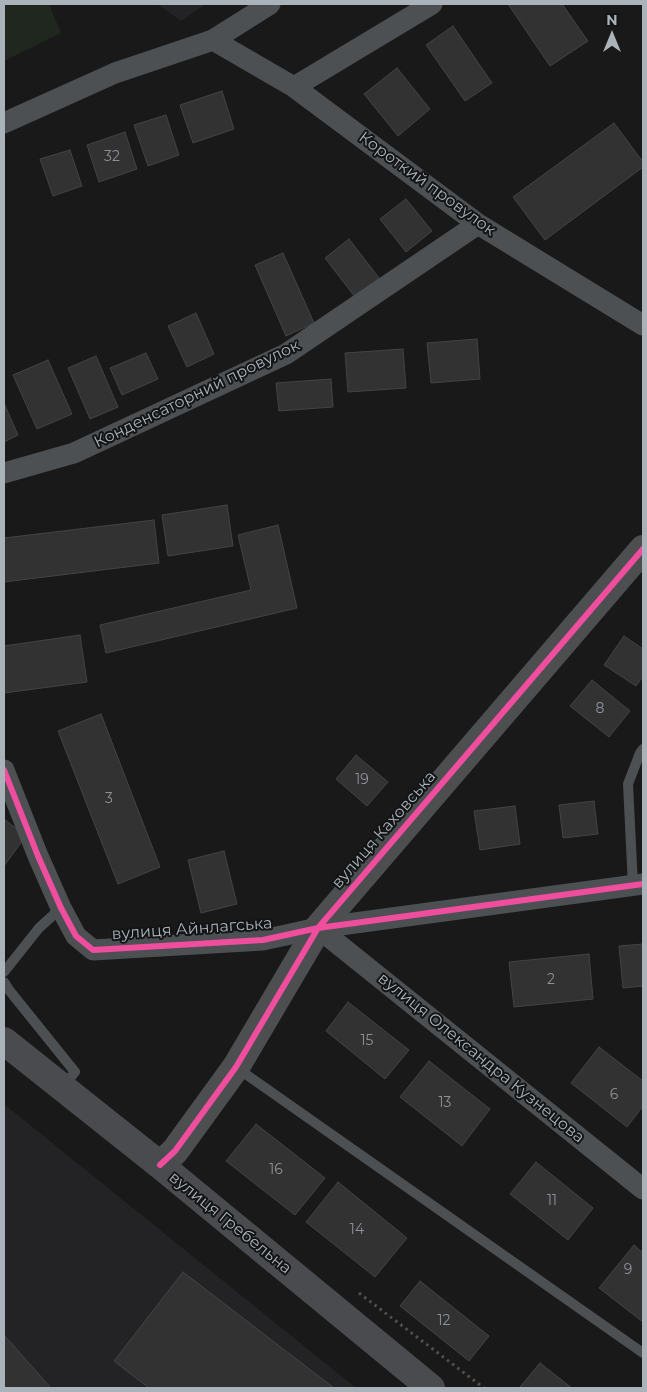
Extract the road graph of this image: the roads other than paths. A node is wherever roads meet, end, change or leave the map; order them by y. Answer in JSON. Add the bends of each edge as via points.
{"nodes":[{"id":1,"x":270,"y":4,"type":"edge"},
{"id":2,"x":432,"y":4,"type":"edge"},
{"id":3,"x":213,"y":40,"type":"junction"},
{"id":4,"x":294,"y":87,"type":"junction"},
{"id":5,"x":4,"y":123,"type":"edge"},
{"id":6,"x":478,"y":224,"type":"junction"},
{"id":7,"x":643,"y":324,"type":"edge"},
{"id":8,"x":4,"y":473,"type":"edge"},
{"id":9,"x":643,"y":549,"type":"edge"},
{"id":10,"x":643,"y":749,"type":"edge"},
{"id":11,"x":4,"y":770,"type":"edge"},
{"id":12,"x":638,"y":885,"type":"edge"},
{"id":13,"x":61,"y":908,"type":"junction"},
{"id":14,"x":318,"y":928,"type":"junction"},
{"id":15,"x":4,"y":972,"type":"edge"},
{"id":16,"x":4,"y":982,"type":"edge"},
{"id":17,"x":4,"y":1041,"type":"edge"},
{"id":18,"x":236,"y":1067,"type":"junction"},
{"id":19,"x":63,"y":1087,"type":"junction"},
{"id":20,"x":167,"y":1158,"type":"junction"},
{"id":21,"x":643,"y":1188,"type":"edge"},
{"id":22,"x":643,"y":1353,"type":"edge"},
{"id":23,"x":430,"y":1388,"type":"edge"}],
"edges":[{"from":1,"to":3,"type":"street"},
{"from":2,"to":4,"type":"street"},
{"from":3,"to":4,"type":"street","name":"Короткий провулок"},
{"from":3,"to":5,"type":"street","via":[[115,73]]},
{"from":4,"to":6,"type":"street","name":"Короткий провулок"},
{"from":6,"to":7,"type":"street","name":"Короткий провулок"},
{"from":6,"to":8,"type":"street","name":"Конденсаторний провулок","via":[[286,354],[74,454]]},
{"from":9,"to":14,"type":"street","name":"вулиця Каховська"},
{"from":10,"to":12,"type":"lane","via":[[628,784]]},
{"from":11,"to":13,"type":"street","name":"вулиця Айнлагська"},
{"from":12,"to":14,"type":"street","name":"вулиця Айнлагська"},
{"from":13,"to":14,"type":"street","name":"вулиця Айнлагська","via":[[76,936],[93,950],[263,940]]},
{"from":13,"to":15,"type":"lane","via":[[39,928]]},
{"from":14,"to":18,"type":"street","name":"вулиця Каховська"},
{"from":14,"to":21,"type":"street","name":"вулиця Олександра Кузнецова"},
{"from":16,"to":19,"type":"lane","via":[[75,1072]]},
{"from":17,"to":19,"type":"main road","name":"вулиця Гребельна"},
{"from":18,"to":20,"type":"street","name":"вулиця Каховська"},
{"from":18,"to":22,"type":"lane"},
{"from":19,"to":20,"type":"main road","name":"вулиця Гребельна"},
{"from":20,"to":23,"type":"main road","name":"вулиця Гребельна"}]}
